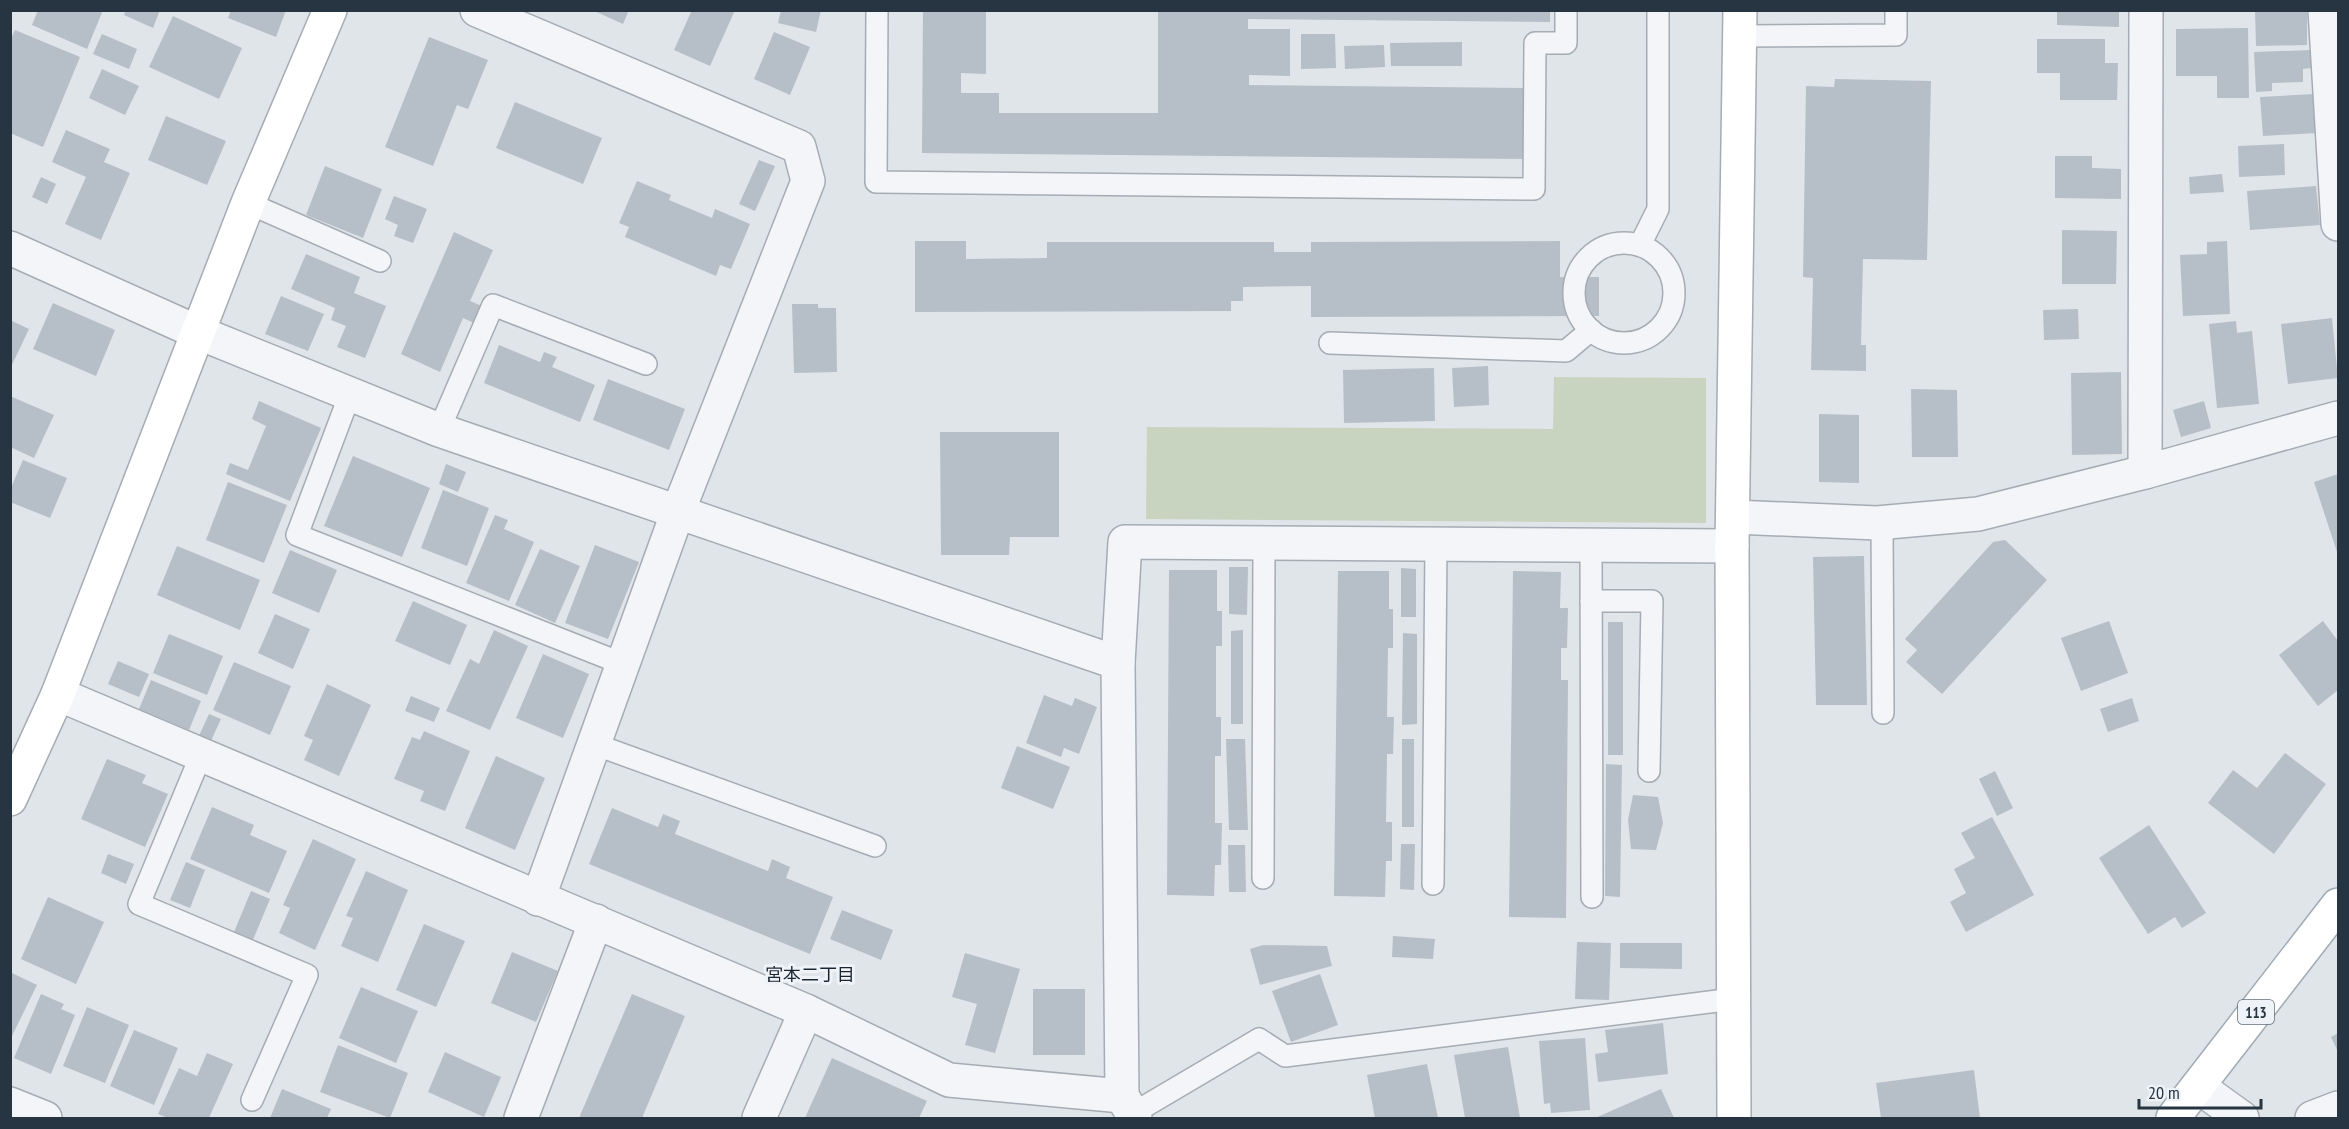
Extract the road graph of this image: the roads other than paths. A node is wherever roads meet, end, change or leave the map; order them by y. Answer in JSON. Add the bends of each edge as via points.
{"nodes":[{"id":1,"x":330,"y":10,"type":"edge"},
{"id":2,"x":477,"y":10,"type":"edge"},
{"id":3,"x":877,"y":10,"type":"edge"},
{"id":4,"x":1566,"y":10,"type":"edge"},
{"id":5,"x":1658,"y":10,"type":"edge"},
{"id":6,"x":1896,"y":10,"type":"edge"},
{"id":7,"x":2146,"y":10,"type":"edge"},
{"id":8,"x":2325,"y":10,"type":"edge"},
{"id":9,"x":1739,"y":23,"type":"edge"},
{"id":10,"x":248,"y":203,"type":"junction"},
{"id":11,"x":2338,"y":224,"type":"edge"},
{"id":12,"x":1640,"y":245,"type":"junction"},
{"id":13,"x":10,"y":248,"type":"edge"},
{"id":14,"x":380,"y":261,"type":"dead end"},
{"id":15,"x":1591,"y":330,"type":"junction"},
{"id":16,"x":196,"y":332,"type":"junction"},
{"id":17,"x":1330,"y":343,"type":"dead end"},
{"id":18,"x":646,"y":364,"type":"dead end"},
{"id":19,"x":350,"y":394,"type":"junction"},
{"id":20,"x":2338,"y":418,"type":"edge"},
{"id":21,"x":439,"y":430,"type":"junction"},
{"id":22,"x":2145,"y":472,"type":"junction"},
{"id":23,"x":677,"y":514,"type":"junction"},
{"id":24,"x":1882,"y":522,"type":"junction"},
{"id":25,"x":1733,"y":531,"type":"junction"},
{"id":26,"x":1264,"y":543,"type":"junction"},
{"id":27,"x":1436,"y":544,"type":"junction"},
{"id":28,"x":1591,"y":545,"type":"junction"},
{"id":29,"x":1591,"y":601,"type":"junction"},
{"id":30,"x":1118,"y":663,"type":"junction"},
{"id":31,"x":623,"y":664,"type":"junction"},
{"id":32,"x":58,"y":694,"type":"junction"},
{"id":33,"x":1883,"y":713,"type":"dead end"},
{"id":34,"x":594,"y":744,"type":"junction"},
{"id":35,"x":201,"y":755,"type":"junction"},
{"id":36,"x":1649,"y":771,"type":"dead end"},
{"id":37,"x":10,"y":799,"type":"edge"},
{"id":38,"x":875,"y":846,"type":"dead end"},
{"id":39,"x":1263,"y":878,"type":"dead end"},
{"id":40,"x":1433,"y":884,"type":"dead end"},
{"id":41,"x":1592,"y":897,"type":"dead end"},
{"id":42,"x":538,"y":899,"type":"junction"},
{"id":43,"x":2338,"y":905,"type":"edge"},
{"id":44,"x":596,"y":921,"type":"junction"},
{"id":45,"x":1733,"y":999,"type":"junction"},
{"id":46,"x":806,"y":1011,"type":"junction"},
{"id":47,"x":2199,"y":1088,"type":"junction"},
{"id":48,"x":252,"y":1100,"type":"dead end"},
{"id":49,"x":10,"y":1104,"type":"edge"},
{"id":50,"x":2338,"y":1108,"type":"edge"},
{"id":51,"x":1130,"y":1109,"type":"edge"},
{"id":52,"x":45,"y":1119,"type":"edge"},
{"id":53,"x":521,"y":1119,"type":"edge"},
{"id":54,"x":759,"y":1119,"type":"edge"},
{"id":55,"x":1734,"y":1119,"type":"edge"},
{"id":56,"x":2174,"y":1119,"type":"edge"},
{"id":57,"x":2242,"y":1119,"type":"edge"},
{"id":58,"x":2312,"y":1119,"type":"edge"}],
"edges":[{"from":1,"to":10,"type":"street"},
{"from":2,"to":23,"type":"street","via":[[799,147],[808,182]]},
{"from":3,"to":4,"type":"lane","via":[[876,182],[1534,189],[1535,43],[1566,44]]},
{"from":5,"to":12,"type":"lane","via":[[1658,209]]},
{"from":6,"to":9,"type":"lane","via":[[1896,35]]},
{"from":7,"to":22,"type":"street"},
{"from":8,"to":11,"type":"street"},
{"from":9,"to":25,"type":"street"},
{"from":10,"to":14,"type":"lane"},
{"from":10,"to":16,"type":"street"},
{"from":12,"to":15,"type":"lane","via":[[1621,243],[1602,248],[1586,260],[1577,277],[1574,296],[1579,315]]},
{"from":12,"to":15,"type":"lane","via":[[1656,254],[1667,268],[1674,302],[1668,318],[1656,332],[1623,343],[1606,340]]},
{"from":13,"to":16,"type":"street"},
{"from":15,"to":17,"type":"lane","via":[[1566,351]]},
{"from":16,"to":19,"type":"street"},
{"from":16,"to":32,"type":"street"},
{"from":18,"to":21,"type":"lane","via":[[493,305]]},
{"from":19,"to":21,"type":"street"},
{"from":19,"to":31,"type":"lane","via":[[297,535]]},
{"from":20,"to":22,"type":"street"},
{"from":21,"to":23,"type":"street"},
{"from":22,"to":24,"type":"street","via":[[1978,514]]},
{"from":23,"to":30,"type":"street"},
{"from":23,"to":31,"type":"street"},
{"from":24,"to":25,"type":"street"},
{"from":24,"to":33,"type":"lane"},
{"from":25,"to":28,"type":"street"},
{"from":25,"to":45,"type":"street"},
{"from":26,"to":27,"type":"street"},
{"from":26,"to":30,"type":"street","via":[[1125,542]]},
{"from":26,"to":39,"type":"lane"},
{"from":27,"to":28,"type":"street"},
{"from":27,"to":40,"type":"lane"},
{"from":28,"to":29,"type":"lane"},
{"from":29,"to":36,"type":"lane","via":[[1652,602]]},
{"from":29,"to":41,"type":"lane"},
{"from":30,"to":51,"type":"street"},
{"from":31,"to":34,"type":"street"},
{"from":32,"to":35,"type":"street"},
{"from":32,"to":37,"type":"street"},
{"from":34,"to":38,"type":"lane"},
{"from":34,"to":42,"type":"street"},
{"from":35,"to":42,"type":"street"},
{"from":35,"to":48,"type":"lane","via":[[140,904],[307,975]]},
{"from":42,"to":44,"type":"street"},
{"from":43,"to":47,"type":"street","number":"113"},
{"from":44,"to":46,"type":"street"},
{"from":44,"to":53,"type":"street"},
{"from":45,"to":51,"type":"lane","via":[[1285,1056],[1259,1039]]},
{"from":45,"to":55,"type":"street"},
{"from":46,"to":51,"type":"street","via":[[949,1080]]},
{"from":46,"to":54,"type":"street"},
{"from":47,"to":56,"type":"street","number":"113"},
{"from":47,"to":57,"type":"street"},
{"from":49,"to":52,"type":"street"},
{"from":50,"to":58,"type":"street"}]}
